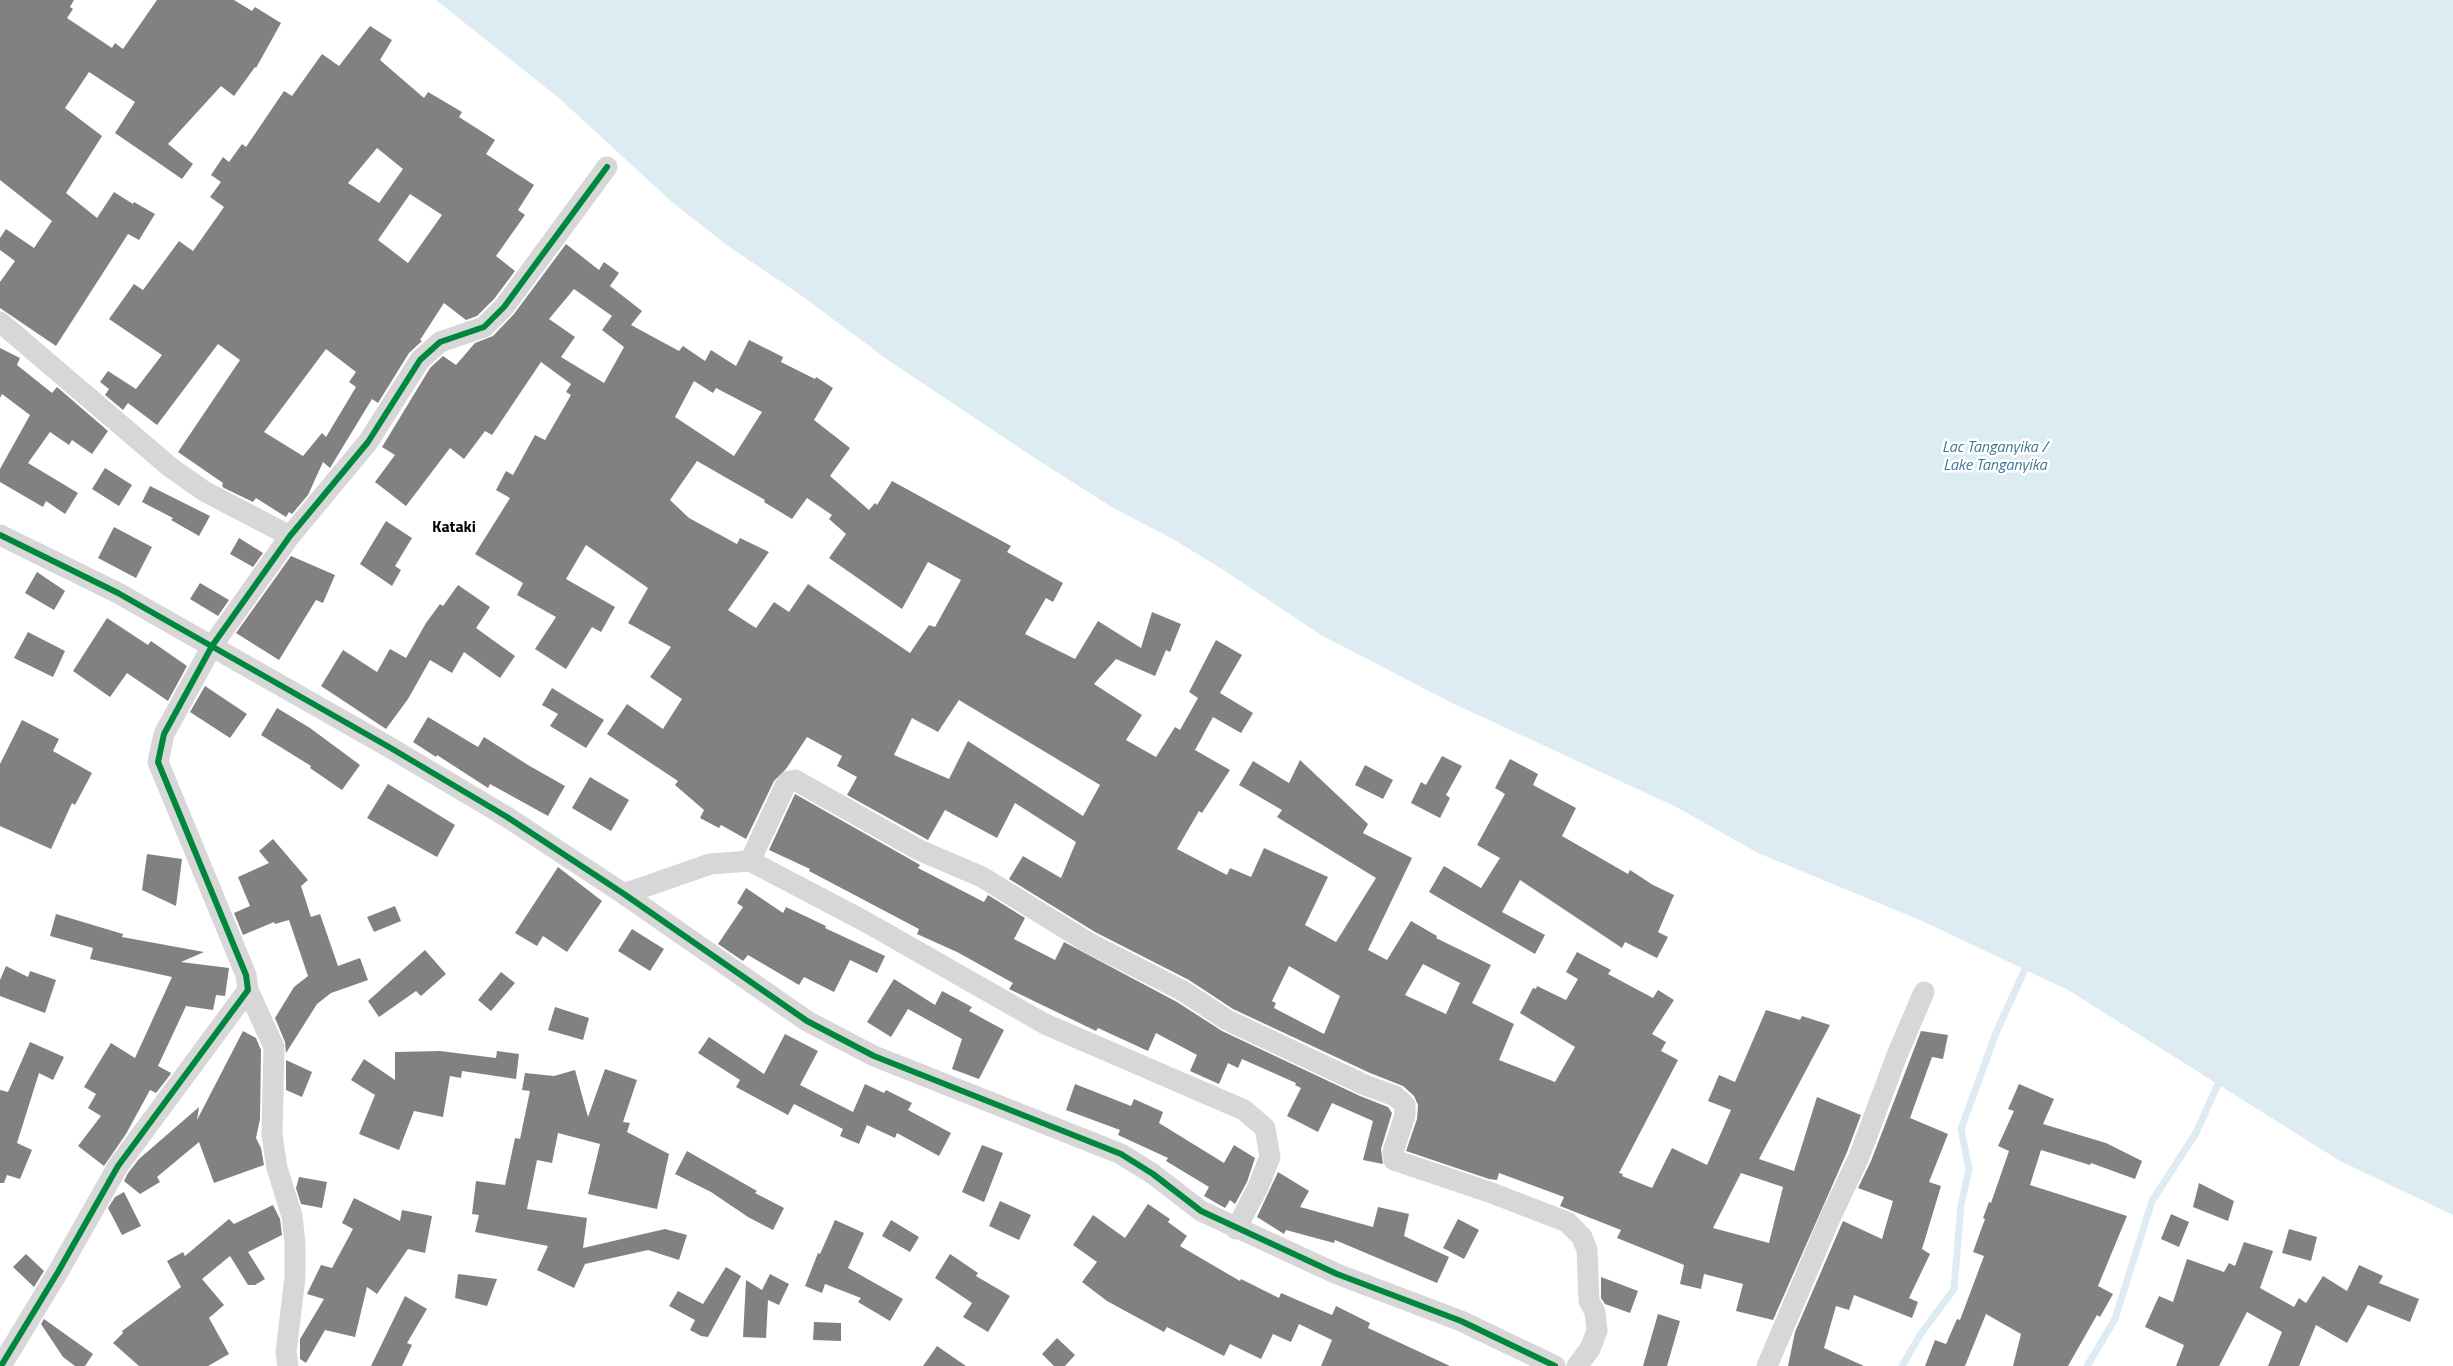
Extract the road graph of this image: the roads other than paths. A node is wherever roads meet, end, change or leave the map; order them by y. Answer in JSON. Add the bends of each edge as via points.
{"nodes":[{"id":1,"x":607,"y":167,"type":"dead end"},
{"id":2,"x":0,"y":322,"type":"edge"},
{"id":3,"x":0,"y":535,"type":"edge"},
{"id":4,"x":290,"y":536,"type":"junction"},
{"id":5,"x":212,"y":646,"type":"junction"},
{"id":6,"x":750,"y":861,"type":"junction"},
{"id":7,"x":624,"y":894,"type":"junction"},
{"id":8,"x":248,"y":990,"type":"junction"},
{"id":9,"x":1924,"y":992,"type":"dead end"},
{"id":10,"x":1236,"y":1229,"type":"junction"},
{"id":11,"x":1,"y":1366,"type":"edge"},
{"id":12,"x":288,"y":1366,"type":"edge"},
{"id":13,"x":1555,"y":1366,"type":"edge"},
{"id":14,"x":1577,"y":1366,"type":"edge"},
{"id":15,"x":1767,"y":1366,"type":"edge"}],
"edges":[{"from":1,"to":4,"type":"street","via":[[504,307],[484,326],[440,342],[420,360],[368,442]]},
{"from":2,"to":4,"type":"street","via":[[170,467],[204,491]]},
{"from":3,"to":5,"type":"street","via":[[118,592]]},
{"from":4,"to":5,"type":"street"},
{"from":5,"to":7,"type":"street","via":[[507,817]]},
{"from":5,"to":8,"type":"street","via":[[164,734],[158,762],[246,975]]},
{"from":6,"to":7,"type":"street","via":[[710,864]]},
{"from":6,"to":10,"type":"street","via":[[866,922],[1045,1024],[1244,1110],[1265,1128],[1270,1157]]},
{"from":6,"to":14,"type":"street","via":[[785,786],[789,780],[795,780],[920,850],[982,877],[1089,944],[1183,991],[1227,1020],[1395,1096],[1405,1105],[1405,1115],[1393,1152],[1394,1160],[1567,1222],[1582,1237],[1587,1250],[1589,1301],[1597,1331],[1590,1349]]},
{"from":7,"to":10,"type":"street","via":[[807,1021],[874,1056],[1121,1154],[1153,1174],[1201,1212]]},
{"from":8,"to":11,"type":"street","via":[[118,1166]]},
{"from":8,"to":12,"type":"street","via":[[274,1047],[272,1135],[292,1216],[295,1243],[286,1352]]},
{"from":9,"to":15,"type":"street","via":[[1859,1157]]},
{"from":10,"to":13,"type":"street","via":[[1337,1274],[1461,1321]]}]}
